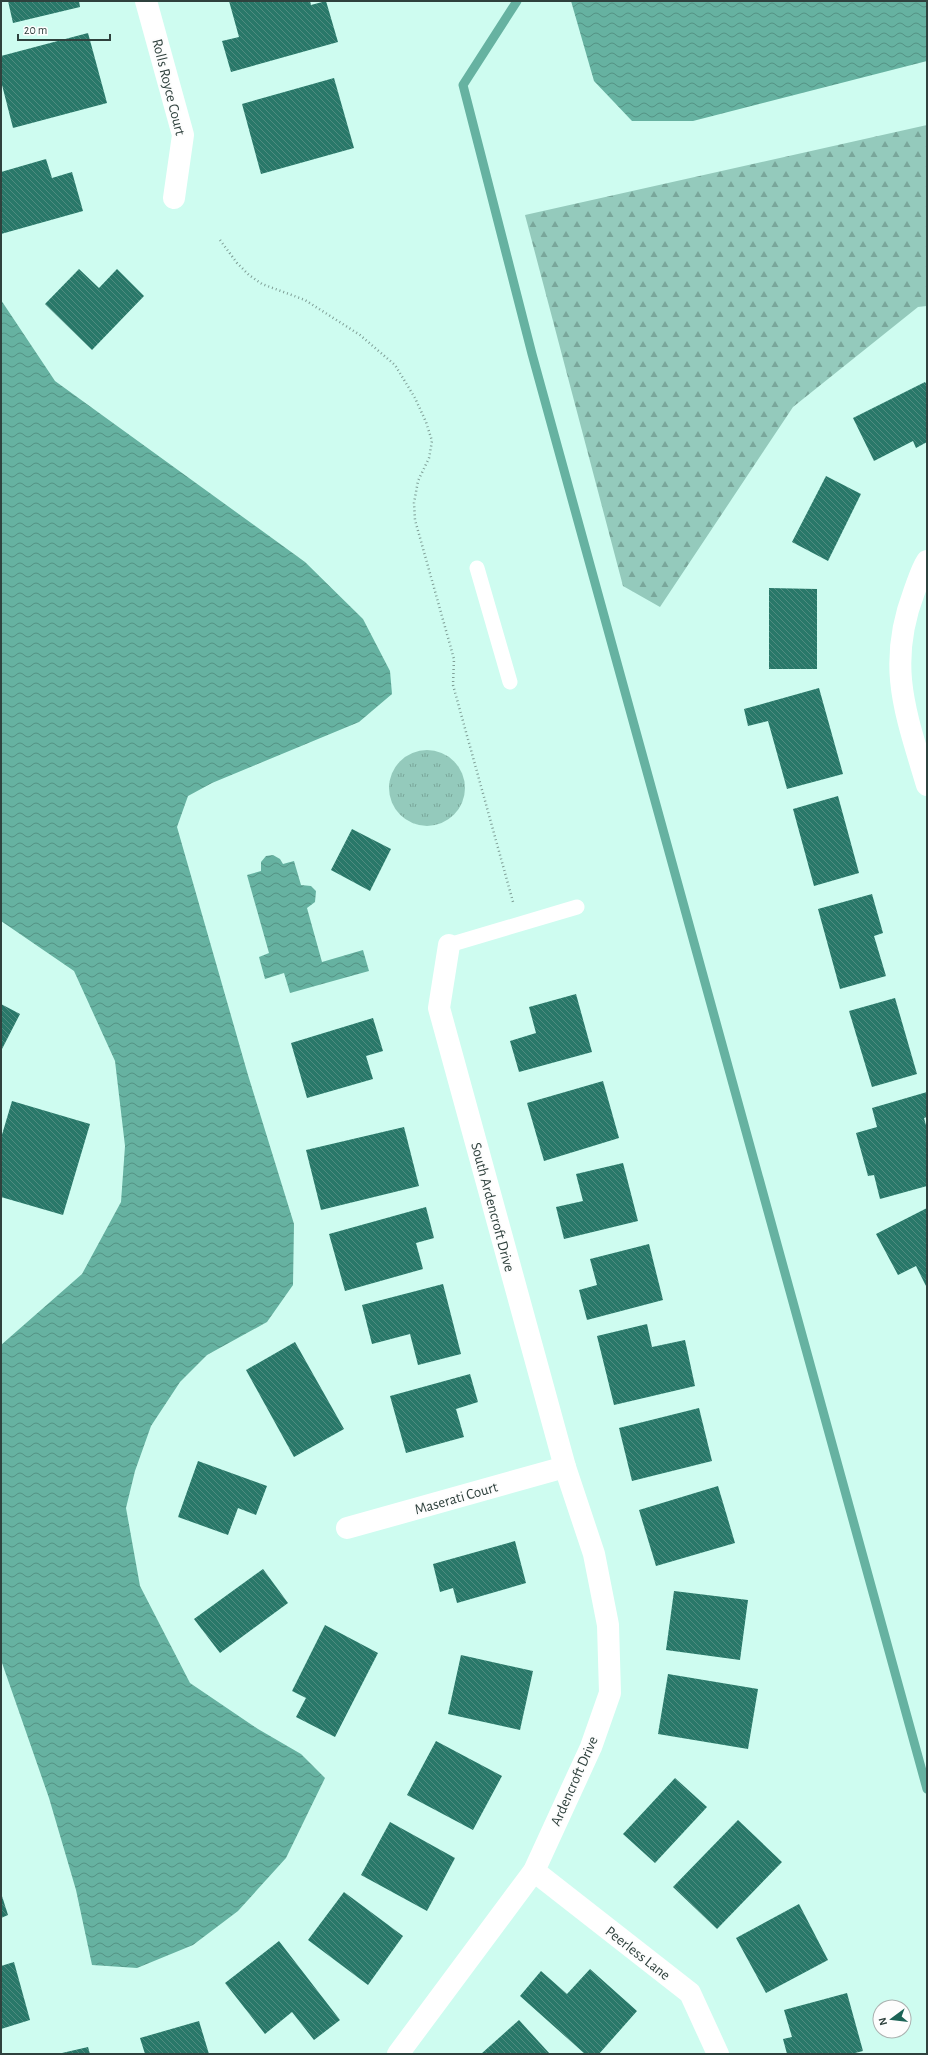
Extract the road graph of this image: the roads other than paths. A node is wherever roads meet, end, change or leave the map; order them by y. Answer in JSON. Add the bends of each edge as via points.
{"nodes":[{"id":1,"x":146,"y":1,"type":"edge"},
{"id":2,"x":174,"y":198,"type":"dead end"},
{"id":3,"x":927,"y":561,"type":"edge"},
{"id":4,"x":477,"y":568,"type":"dead end"},
{"id":5,"x":510,"y":682,"type":"dead end"},
{"id":6,"x":927,"y":785,"type":"edge"},
{"id":7,"x":577,"y":907,"type":"dead end"},
{"id":8,"x":449,"y":945,"type":"joint"},
{"id":9,"x":565,"y":1467,"type":"junction"},
{"id":10,"x":347,"y":1528,"type":"dead end"},
{"id":11,"x":534,"y":1871,"type":"junction"},
{"id":12,"x":398,"y":2054,"type":"edge"},
{"id":13,"x":718,"y":2054,"type":"edge"}],
"edges":[{"from":1,"to":2,"type":"street","name":"Rolls Royce Court","via":[[183,135]]},
{"from":3,"to":6,"type":"street","via":[[911,599],[902,634],[900,678],[905,709]]},
{"from":4,"to":5,"type":"lane"},
{"from":7,"to":8,"type":"lane"},
{"from":8,"to":9,"type":"street","name":"South Ardencroft Drive","via":[[439,1008]]},
{"from":9,"to":10,"type":"street","name":"Maserati Court"},
{"from":9,"to":11,"type":"street","name":"Ardencroft Drive","via":[[594,1554],[608,1624],[610,1693],[591,1747]]},
{"from":11,"to":12,"type":"street","name":"Ardencroft Drive"},
{"from":11,"to":13,"type":"street","name":"Peerless Lane","via":[[690,1993]]}]}
